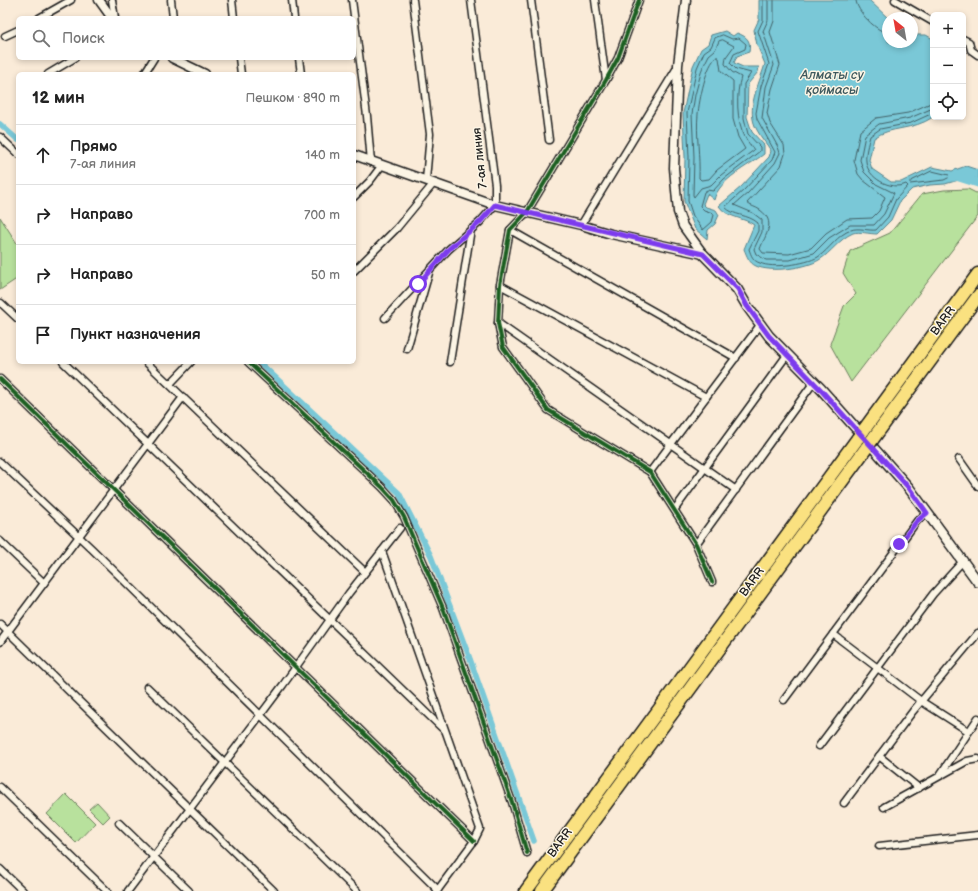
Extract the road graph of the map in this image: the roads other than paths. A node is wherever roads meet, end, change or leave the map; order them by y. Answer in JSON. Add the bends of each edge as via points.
{"nodes":[{"id":1,"x":71,"y":0,"type":"edge"},
{"id":2,"x":99,"y":0,"type":"edge"},
{"id":3,"x":112,"y":0,"type":"edge"},
{"id":4,"x":171,"y":0,"type":"edge"},
{"id":5,"x":232,"y":0,"type":"edge"},
{"id":6,"x":292,"y":0,"type":"edge"},
{"id":7,"x":352,"y":0,"type":"edge"},
{"id":8,"x":412,"y":0,"type":"edge"},
{"id":9,"x":471,"y":0,"type":"edge"},
{"id":10,"x":531,"y":0,"type":"edge"},
{"id":11,"x":595,"y":0,"type":"edge"},
{"id":12,"x":639,"y":0,"type":"edge"},
{"id":13,"x":680,"y":0,"type":"edge"},
{"id":14,"x":686,"y":0,"type":"edge"},
{"id":15,"x":895,"y":0,"type":"edge"},
{"id":16,"x":684,"y":9,"type":"junction"},
{"id":17,"x":43,"y":16,"type":"edge"},
{"id":18,"x":112,"y":16,"type":"edge"},
{"id":19,"x":114,"y":16,"type":"edge"},
{"id":20,"x":173,"y":16,"type":"edge"},
{"id":21,"x":234,"y":16,"type":"edge"},
{"id":22,"x":294,"y":16,"type":"edge"},
{"id":23,"x":354,"y":16,"type":"edge"},
{"id":24,"x":930,"y":20,"type":"edge"},
{"id":25,"x":16,"y":31,"type":"edge"},
{"id":26,"x":356,"y":31,"type":"edge"},
{"id":27,"x":5,"y":36,"type":"dead end"},
{"id":28,"x":966,"y":40,"type":"edge"},
{"id":29,"x":978,"y":55,"type":"edge"},
{"id":30,"x":72,"y":60,"type":"edge"},
{"id":31,"x":153,"y":60,"type":"edge"},
{"id":32,"x":177,"y":60,"type":"edge"},
{"id":33,"x":239,"y":60,"type":"edge"},
{"id":34,"x":299,"y":60,"type":"edge"},
{"id":35,"x":678,"y":65,"type":"junction"},
{"id":36,"x":51,"y":72,"type":"edge"},
{"id":37,"x":145,"y":72,"type":"edge"},
{"id":38,"x":199,"y":72,"type":"edge"},
{"id":39,"x":241,"y":72,"type":"edge"},
{"id":40,"x":301,"y":72,"type":"edge"},
{"id":41,"x":606,"y":80,"type":"junction"},
{"id":42,"x":0,"y":136,"type":"edge"},
{"id":43,"x":549,"y":140,"type":"dead end"},
{"id":44,"x":16,"y":152,"type":"edge"},
{"id":45,"x":356,"y":156,"type":"edge"},
{"id":46,"x":371,"y":162,"type":"junction"},
{"id":47,"x":382,"y":165,"type":"junction"},
{"id":48,"x":430,"y":182,"type":"junction"},
{"id":49,"x":356,"y":195,"type":"edge"},
{"id":50,"x":495,"y":205,"type":"junction"},
{"id":51,"x":527,"y":212,"type":"junction"},
{"id":52,"x":581,"y":225,"type":"junction"},
{"id":53,"x":472,"y":229,"type":"junction"},
{"id":54,"x":510,"y":230,"type":"junction"},
{"id":55,"x":703,"y":254,"type":"junction"},
{"id":56,"x":356,"y":269,"type":"edge"},
{"id":57,"x":429,"y":271,"type":"junction"},
{"id":58,"x":978,"y":274,"type":"edge"},
{"id":59,"x":500,"y":285,"type":"junction"},
{"id":60,"x":978,"y":296,"type":"edge"},
{"id":61,"x":2,"y":303,"type":"dead end"},
{"id":62,"x":16,"y":317,"type":"edge"},
{"id":63,"x":385,"y":318,"type":"dead end"},
{"id":64,"x":498,"y":323,"type":"junction"},
{"id":65,"x":760,"y":325,"type":"junction"},
{"id":66,"x":407,"y":349,"type":"dead end"},
{"id":67,"x":787,"y":354,"type":"junction"},
{"id":68,"x":736,"y":358,"type":"junction"},
{"id":69,"x":450,"y":362,"type":"dead end"},
{"id":70,"x":65,"y":364,"type":"edge"},
{"id":71,"x":148,"y":364,"type":"edge"},
{"id":72,"x":189,"y":364,"type":"edge"},
{"id":73,"x":250,"y":364,"type":"edge"},
{"id":74,"x":0,"y":379,"type":"edge"},
{"id":75,"x":814,"y":382,"type":"junction"},
{"id":76,"x":170,"y":384,"type":"junction"},
{"id":77,"x":183,"y":397,"type":"junction"},
{"id":78,"x":706,"y":397,"type":"junction"},
{"id":79,"x":148,"y":444,"type":"junction"},
{"id":80,"x":671,"y":445,"type":"junction"},
{"id":81,"x":959,"y":459,"type":"dead end"},
{"id":82,"x":0,"y":462,"type":"edge"},
{"id":83,"x":705,"y":468,"type":"junction"},
{"id":84,"x":650,"y":472,"type":"junction"},
{"id":85,"x":978,"y":486,"type":"edge"},
{"id":86,"x":114,"y":490,"type":"junction"},
{"id":87,"x":736,"y":490,"type":"junction"},
{"id":88,"x":675,"y":509,"type":"junction"},
{"id":89,"x":927,"y":513,"type":"junction"},
{"id":90,"x":400,"y":528,"type":"dead end"},
{"id":91,"x":79,"y":536,"type":"junction"},
{"id":92,"x":0,"y":541,"type":"edge"},
{"id":93,"x":696,"y":544,"type":"junction"},
{"id":94,"x":382,"y":551,"type":"junction"},
{"id":95,"x":964,"y":561,"type":"junction"},
{"id":96,"x":365,"y":572,"type":"junction"},
{"id":97,"x":712,"y":582,"type":"dead end"},
{"id":98,"x":978,"y":582,"type":"edge"},
{"id":99,"x":44,"y":583,"type":"junction"},
{"id":100,"x":330,"y":619,"type":"junction"},
{"id":101,"x":0,"y":624,"type":"edge"},
{"id":102,"x":8,"y":631,"type":"junction"},
{"id":103,"x":978,"y":633,"type":"edge"},
{"id":104,"x":833,"y":634,"type":"junction"},
{"id":105,"x":0,"y":642,"type":"edge"},
{"id":106,"x":878,"y":666,"type":"junction"},
{"id":107,"x":296,"y":668,"type":"junction"},
{"id":108,"x":147,"y":687,"type":"dead end"},
{"id":109,"x":784,"y":700,"type":"dead end"},
{"id":110,"x":921,"y":701,"type":"junction"},
{"id":111,"x":261,"y":715,"type":"junction"},
{"id":112,"x":978,"y":718,"type":"edge"},
{"id":113,"x":443,"y":729,"type":"junction"},
{"id":114,"x":968,"y":731,"type":"junction"},
{"id":115,"x":819,"y":746,"type":"dead end"},
{"id":116,"x":879,"y":756,"type":"junction"},
{"id":117,"x":978,"y":759,"type":"edge"},
{"id":118,"x":226,"y":763,"type":"junction"},
{"id":119,"x":939,"y":776,"type":"junction"},
{"id":120,"x":0,"y":787,"type":"edge"},
{"id":121,"x":919,"y":788,"type":"junction"},
{"id":122,"x":844,"y":803,"type":"dead end"},
{"id":123,"x":884,"y":807,"type":"dead end"},
{"id":124,"x":190,"y":809,"type":"junction"},
{"id":125,"x":119,"y":823,"type":"dead end"},
{"id":126,"x":978,"y":835,"type":"edge"},
{"id":127,"x":474,"y":841,"type":"junction"},
{"id":128,"x":879,"y":846,"type":"dead end"},
{"id":129,"x":527,"y":853,"type":"dead end"},
{"id":130,"x":154,"y":857,"type":"junction"},
{"id":131,"x":0,"y":869,"type":"edge"},
{"id":132,"x":437,"y":890,"type":"edge"},
{"id":133,"x":526,"y":890,"type":"edge"},
{"id":134,"x":23,"y":891,"type":"edge"},
{"id":135,"x":107,"y":891,"type":"edge"},
{"id":136,"x":128,"y":891,"type":"edge"},
{"id":137,"x":190,"y":891,"type":"edge"},
{"id":138,"x":274,"y":891,"type":"edge"},
{"id":139,"x":357,"y":891,"type":"edge"},
{"id":140,"x":542,"y":891,"type":"edge"}],
"edges":[{"from":1,"to":17,"type":"street"},
{"from":2,"to":18,"type":"street"},
{"from":3,"to":19,"type":"street"},
{"from":4,"to":20,"type":"street"},
{"from":5,"to":21,"type":"street"},
{"from":6,"to":22,"type":"street"},
{"from":7,"to":23,"type":"street"},
{"from":8,"to":48,"type":"street","via":[[430,134]]},
{"from":9,"to":50,"type":"street","name":"7-ая линия","via":[[495,185]]},
{"from":10,"to":43,"type":"street"},
{"from":11,"to":41,"type":"street"},
{"from":12,"to":41,"type":"street","via":[[618,58]]},
{"from":13,"to":16,"type":"street"},
{"from":14,"to":16,"type":"street"},
{"from":15,"to":24,"type":"street"},
{"from":16,"to":35,"type":"street"},
{"from":25,"to":27,"type":"street"},
{"from":26,"to":46,"type":"street"},
{"from":28,"to":29,"type":"street","via":[[971,50]]},
{"from":30,"to":36,"type":"street"},
{"from":31,"to":37,"type":"street"},
{"from":32,"to":38,"type":"street"},
{"from":33,"to":39,"type":"street"},
{"from":34,"to":40,"type":"street"},
{"from":35,"to":52,"type":"street"},
{"from":35,"to":55,"type":"street","via":[[674,168],[678,212],[683,226]]},
{"from":41,"to":51,"type":"street"},
{"from":42,"to":44,"type":"street"},
{"from":45,"to":46,"type":"street"},
{"from":46,"to":47,"type":"street"},
{"from":47,"to":48,"type":"street"},
{"from":47,"to":49,"type":"street"},
{"from":48,"to":50,"type":"street"},
{"from":48,"to":56,"type":"street","via":[[397,228]]},
{"from":50,"to":51,"type":"street"},
{"from":50,"to":53,"type":"street"},
{"from":51,"to":52,"type":"street"},
{"from":51,"to":54,"type":"street"},
{"from":52,"to":55,"type":"street"},
{"from":53,"to":57,"type":"street"},
{"from":53,"to":69,"type":"street"},
{"from":54,"to":59,"type":"street"},
{"from":54,"to":68,"type":"street"},
{"from":55,"to":65,"type":"main road","via":[[738,289]]},
{"from":57,"to":63,"type":"street"},
{"from":57,"to":66,"type":"street"},
{"from":58,"to":133,"type":"highway","name":"BARR"},
{"from":59,"to":64,"type":"street"},
{"from":59,"to":78,"type":"street"},
{"from":60,"to":140,"type":"highway","name":"BARR"},
{"from":61,"to":62,"type":"street"},
{"from":64,"to":80,"type":"street"},
{"from":64,"to":84,"type":"street","via":[[503,347],[548,410]]},
{"from":65,"to":67,"type":"main road"},
{"from":65,"to":68,"type":"street"},
{"from":67,"to":75,"type":"main road"},
{"from":67,"to":83,"type":"street"},
{"from":68,"to":78,"type":"street"},
{"from":70,"to":79,"type":"street"},
{"from":71,"to":76,"type":"street"},
{"from":72,"to":76,"type":"street"},
{"from":73,"to":129,"type":"street","via":[[382,487],[404,517],[443,608],[512,802]]},
{"from":74,"to":86,"type":"street"},
{"from":75,"to":87,"type":"street"},
{"from":75,"to":89,"type":"main road","via":[[909,488]]},
{"from":76,"to":77,"type":"street"},
{"from":77,"to":79,"type":"street"},
{"from":77,"to":96,"type":"street"},
{"from":78,"to":80,"type":"street"},
{"from":79,"to":86,"type":"street"},
{"from":79,"to":100,"type":"street"},
{"from":80,"to":83,"type":"street"},
{"from":80,"to":84,"type":"street"},
{"from":81,"to":85,"type":"street"},
{"from":82,"to":91,"type":"street"},
{"from":83,"to":87,"type":"street"},
{"from":83,"to":88,"type":"street"},
{"from":84,"to":88,"type":"street"},
{"from":86,"to":91,"type":"street"},
{"from":86,"to":107,"type":"street"},
{"from":87,"to":93,"type":"street"},
{"from":88,"to":93,"type":"street"},
{"from":89,"to":95,"type":"main road"},
{"from":89,"to":104,"type":"street","via":[[917,521]]},
{"from":90,"to":94,"type":"street"},
{"from":91,"to":99,"type":"street"},
{"from":91,"to":111,"type":"street"},
{"from":92,"to":99,"type":"street"},
{"from":93,"to":97,"type":"street"},
{"from":94,"to":96,"type":"street"},
{"from":94,"to":113,"type":"street"},
{"from":95,"to":98,"type":"main road"},
{"from":95,"to":106,"type":"street","via":[[933,594]]},
{"from":96,"to":100,"type":"street"},
{"from":99,"to":102,"type":"street"},
{"from":100,"to":107,"type":"street"},
{"from":100,"to":113,"type":"street"},
{"from":101,"to":102,"type":"street"},
{"from":102,"to":105,"type":"street"},
{"from":102,"to":124,"type":"street"},
{"from":103,"to":110,"type":"street"},
{"from":104,"to":106,"type":"street"},
{"from":104,"to":109,"type":"street"},
{"from":106,"to":110,"type":"street"},
{"from":106,"to":115,"type":"street"},
{"from":107,"to":111,"type":"street"},
{"from":107,"to":127,"type":"street"},
{"from":108,"to":118,"type":"street"},
{"from":110,"to":114,"type":"street"},
{"from":110,"to":116,"type":"street"},
{"from":111,"to":118,"type":"street"},
{"from":111,"to":132,"type":"street"},
{"from":112,"to":114,"type":"street"},
{"from":113,"to":127,"type":"street","via":[[480,829]]},
{"from":114,"to":119,"type":"street"},
{"from":116,"to":121,"type":"street"},
{"from":116,"to":122,"type":"street"},
{"from":117,"to":119,"type":"street","via":[[967,760]]},
{"from":118,"to":124,"type":"street"},
{"from":118,"to":139,"type":"street"},
{"from":119,"to":121,"type":"street"},
{"from":120,"to":135,"type":"street"},
{"from":121,"to":123,"type":"street"},
{"from":124,"to":130,"type":"street"},
{"from":124,"to":138,"type":"street"},
{"from":125,"to":130,"type":"street"},
{"from":126,"to":128,"type":"street"},
{"from":127,"to":132,"type":"street"},
{"from":130,"to":136,"type":"street"},
{"from":130,"to":137,"type":"street"},
{"from":131,"to":134,"type":"street"}]}
